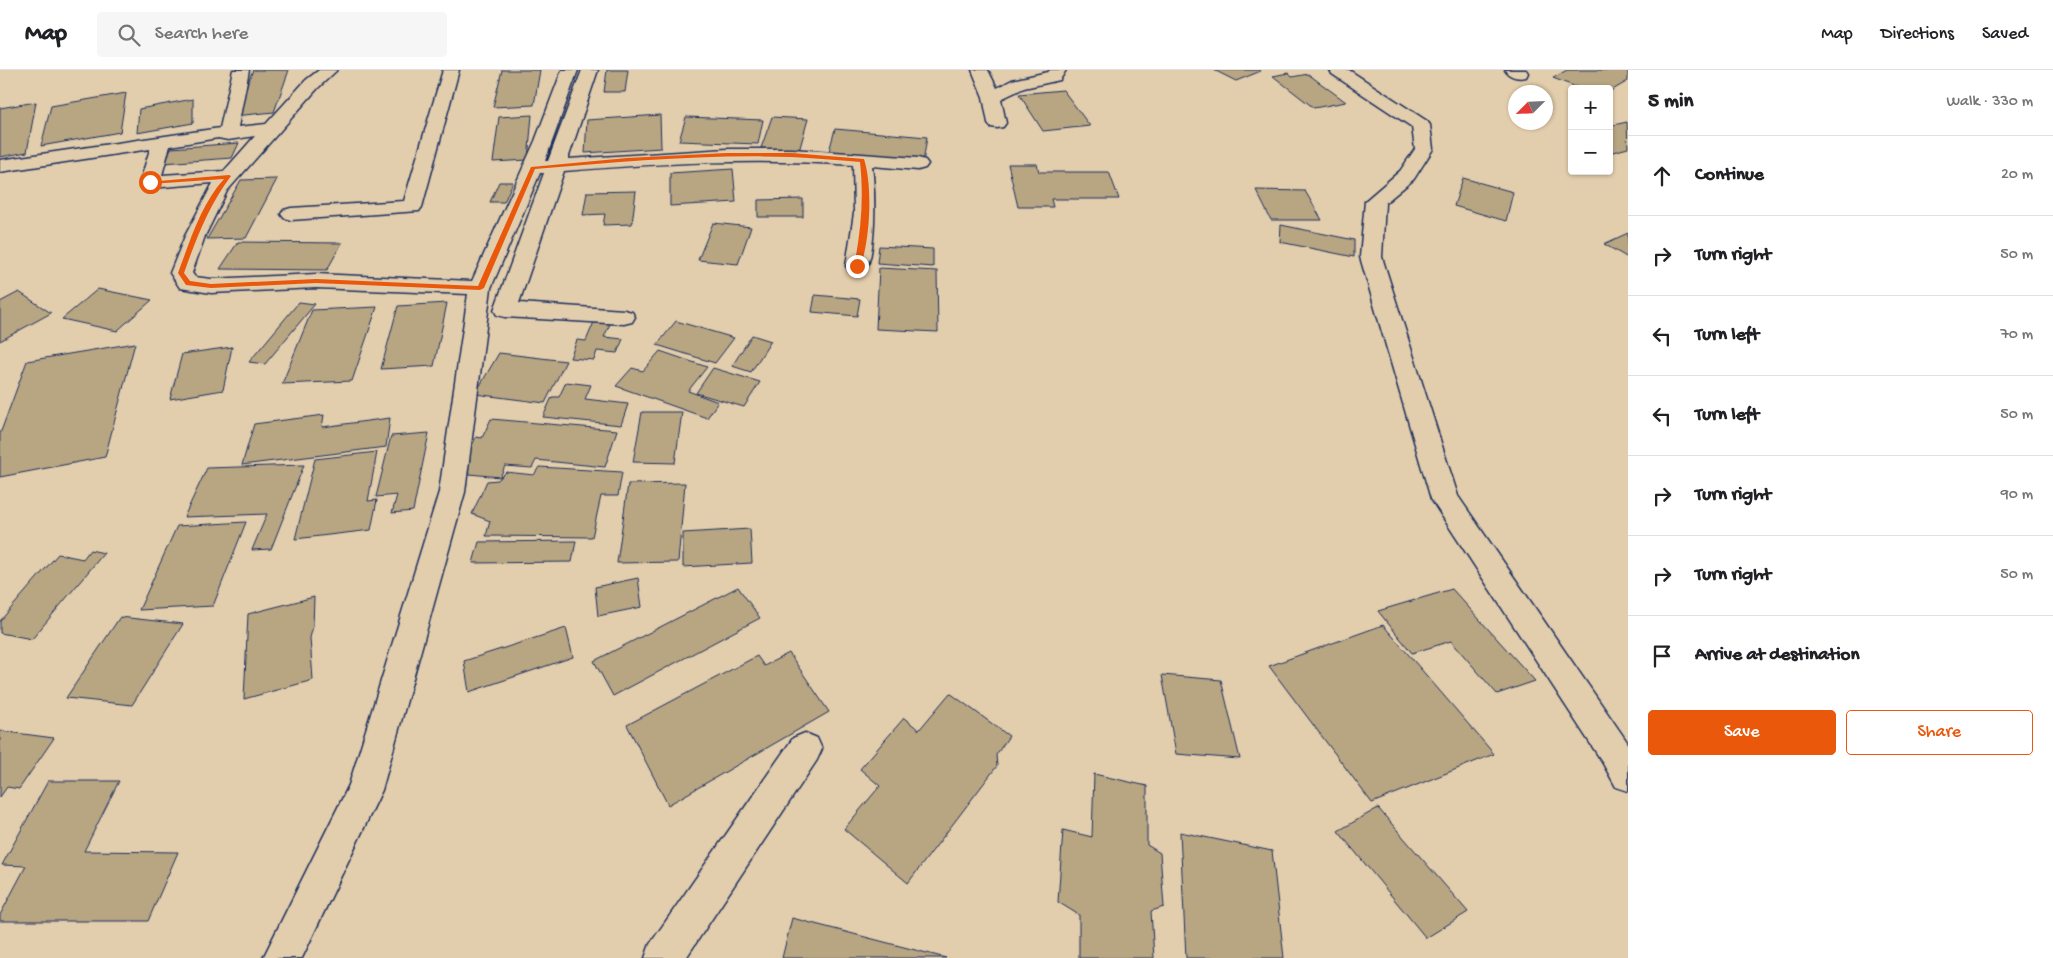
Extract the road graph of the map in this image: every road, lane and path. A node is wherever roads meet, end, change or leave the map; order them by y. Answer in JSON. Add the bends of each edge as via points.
{"nodes":[{"id":1,"x":241,"y":70,"type":"edge"},
{"id":2,"x":329,"y":70,"type":"edge"},
{"id":3,"x":451,"y":70,"type":"edge"},
{"id":4,"x":570,"y":70,"type":"edge"},
{"id":5,"x":590,"y":70,"type":"edge"},
{"id":6,"x":980,"y":70,"type":"edge"},
{"id":7,"x":1058,"y":70,"type":"edge"},
{"id":8,"x":1338,"y":70,"type":"edge"},
{"id":9,"x":992,"y":97,"type":"junction"},
{"id":10,"x":997,"y":123,"type":"dead end"},
{"id":11,"x":271,"y":129,"type":"junction"},
{"id":12,"x":228,"y":134,"type":"junction"},
{"id":13,"x":162,"y":141,"type":"junction"},
{"id":14,"x":862,"y":160,"type":"junction"},
{"id":15,"x":918,"y":164,"type":"dead end"},
{"id":16,"x":0,"y":166,"type":"edge"},
{"id":17,"x":544,"y":167,"type":"junction"},
{"id":18,"x":229,"y":176,"type":"junction"},
{"id":19,"x":291,"y":214,"type":"dead end"},
{"id":20,"x":857,"y":266,"type":"dead end"},
{"id":21,"x":480,"y":288,"type":"junction"},
{"id":22,"x":624,"y":317,"type":"dead end"},
{"id":23,"x":805,"y":749,"type":"dead end"},
{"id":24,"x":1628,"y":775,"type":"edge"},
{"id":25,"x":282,"y":958,"type":"edge"},
{"id":26,"x":664,"y":958,"type":"edge"}],
"edges":[{"from":1,"to":12,"type":"street"},
{"from":2,"to":11,"type":"street"},
{"from":3,"to":19,"type":"street","via":[[412,207]]},
{"from":4,"to":17,"type":"street"},
{"from":5,"to":17,"type":"street"},
{"from":6,"to":9,"type":"street"},
{"from":7,"to":9,"type":"street","via":[[1054,76],[1018,84]]},
{"from":8,"to":24,"type":"street","via":[[1421,125],[1424,149],[1407,174],[1375,201],[1371,257],[1444,499],[1614,749]]},
{"from":9,"to":10,"type":"street"},
{"from":11,"to":12,"type":"street"},
{"from":11,"to":18,"type":"street"},
{"from":12,"to":13,"type":"street"},
{"from":13,"to":16,"type":"street"},
{"from":13,"to":18,"type":"street","via":[[150,182]]},
{"from":14,"to":15,"type":"street"},
{"from":14,"to":17,"type":"street","via":[[726,155]]},
{"from":14,"to":20,"type":"street","via":[[866,191],[863,237]]},
{"from":17,"to":21,"type":"street"},
{"from":17,"to":22,"type":"street","via":[[505,310]]},
{"from":18,"to":21,"type":"street","via":[[218,189],[194,236],[181,273],[188,283],[211,286],[316,281]]},
{"from":21,"to":25,"type":"street","via":[[452,492],[367,781]]},
{"from":23,"to":26,"type":"street"}]}
